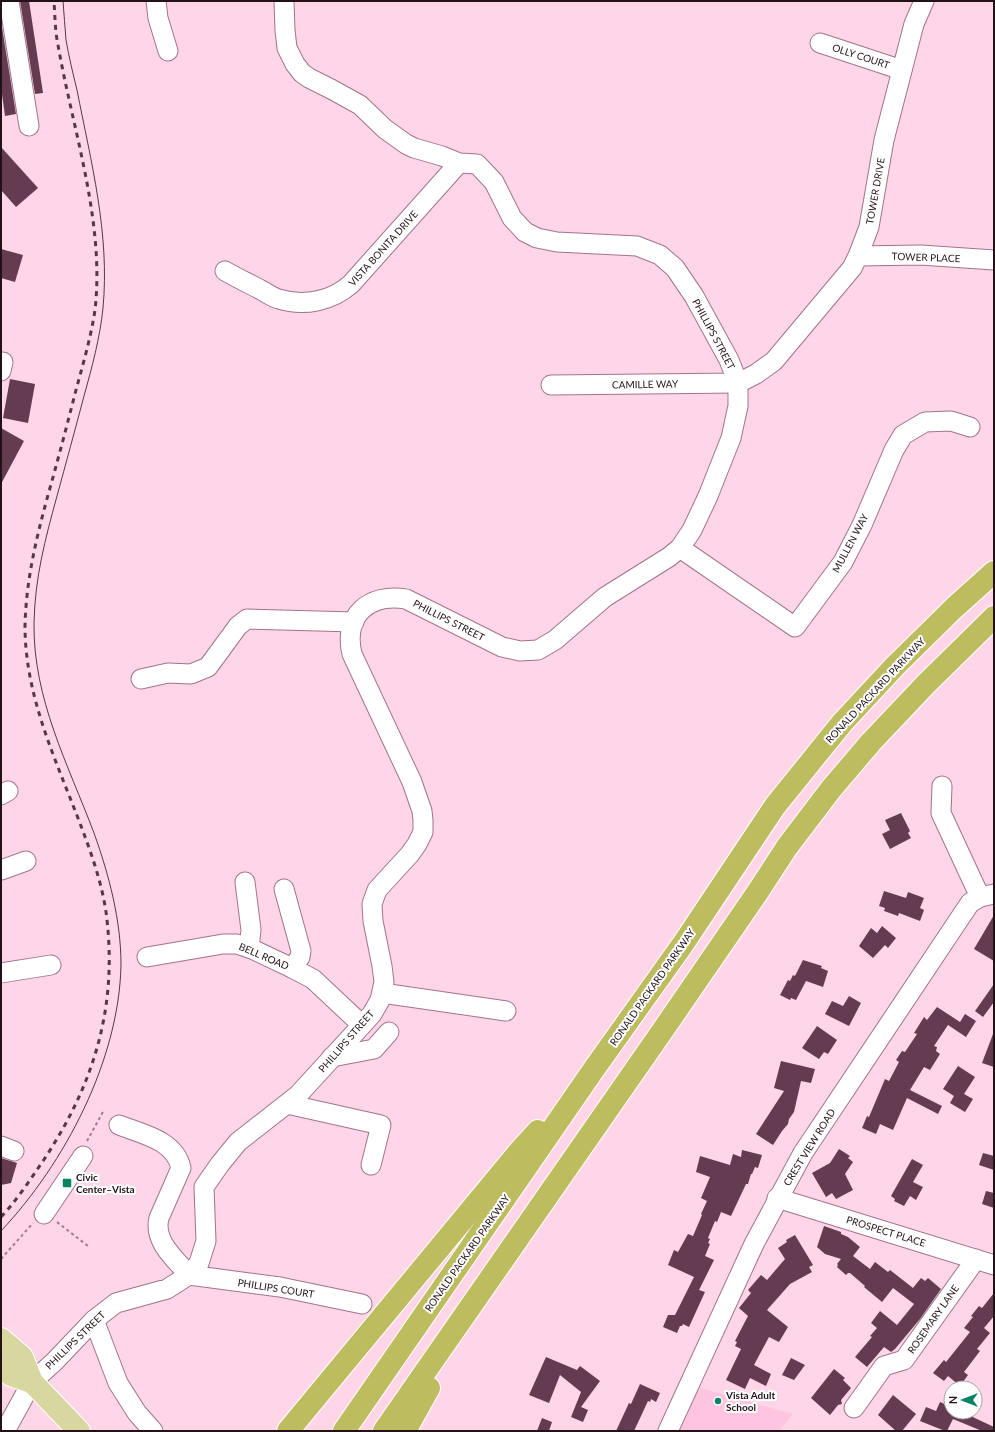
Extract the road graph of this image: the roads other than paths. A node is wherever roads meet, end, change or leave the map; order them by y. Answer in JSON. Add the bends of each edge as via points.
{"nodes":[{"id":1,"x":9,"y":1,"type":"edge"},
{"id":2,"x":156,"y":1,"type":"edge"},
{"id":3,"x":284,"y":1,"type":"edge"},
{"id":4,"x":924,"y":1,"type":"edge"},
{"id":5,"x":820,"y":43,"type":"dead end"},
{"id":6,"x":168,"y":51,"type":"dead end"},
{"id":7,"x":902,"y":70,"type":"junction"},
{"id":8,"x":30,"y":126,"type":"dead end"},
{"id":9,"x":459,"y":163,"type":"junction"},
{"id":10,"x":858,"y":256,"type":"junction"},
{"id":11,"x":994,"y":260,"type":"edge"},
{"id":12,"x":225,"y":271,"type":"dead end"},
{"id":13,"x":1,"y":362,"type":"edge"},
{"id":14,"x":1,"y":371,"type":"edge"},
{"id":15,"x":738,"y":383,"type":"junction"},
{"id":16,"x":551,"y":385,"type":"dead end"},
{"id":17,"x":970,"y":427,"type":"dead end"},
{"id":18,"x":680,"y":548,"type":"junction"},
{"id":19,"x":994,"y":572,"type":"edge"},
{"id":20,"x":994,"y":617,"type":"edge"},
{"id":21,"x":354,"y":622,"type":"junction"},
{"id":22,"x":141,"y":679,"type":"dead end"},
{"id":23,"x":942,"y":786,"type":"dead end"},
{"id":24,"x":26,"y":861,"type":"dead end"},
{"id":25,"x":1,"y":870,"type":"edge"},
{"id":26,"x":245,"y":882,"type":"dead end"},
{"id":27,"x":284,"y":889,"type":"dead end"},
{"id":28,"x":987,"y":896,"type":"edge"},
{"id":29,"x":249,"y":948,"type":"junction"},
{"id":30,"x":147,"y":957,"type":"dead end"},
{"id":31,"x":51,"y":965,"type":"dead end"},
{"id":32,"x":292,"y":968,"type":"junction"},
{"id":33,"x":1,"y":973,"type":"edge"},
{"id":34,"x":382,"y":993,"type":"junction"},
{"id":35,"x":506,"y":1011,"type":"dead end"},
{"id":36,"x":362,"y":1025,"type":"junction"},
{"id":37,"x":389,"y":1032,"type":"dead end"},
{"id":38,"x":332,"y":1057,"type":"junction"},
{"id":39,"x":594,"y":1069,"type":"junction"},
{"id":40,"x":286,"y":1104,"type":"junction"},
{"id":41,"x":119,"y":1125,"type":"dead end"},
{"id":42,"x":83,"y":1156,"type":"road end"},
{"id":43,"x":371,"y":1165,"type":"dead end"},
{"id":44,"x":777,"y":1198,"type":"junction"},
{"id":45,"x":44,"y":1214,"type":"road end"},
{"id":46,"x":510,"y":1251,"type":"junction"},
{"id":47,"x":976,"y":1259,"type":"junction"},
{"id":48,"x":994,"y":1265,"type":"edge"},
{"id":49,"x":189,"y":1276,"type":"junction"},
{"id":50,"x":362,"y":1304,"type":"dead end"},
{"id":51,"x":94,"y":1320,"type":"junction"},
{"id":52,"x":1,"y":1339,"type":"edge"},
{"id":53,"x":1,"y":1366,"type":"edge"},
{"id":54,"x":32,"y":1382,"type":"junction"},
{"id":55,"x":854,"y":1408,"type":"dead end"},
{"id":56,"x":5,"y":1431,"type":"edge"},
{"id":57,"x":79,"y":1431,"type":"edge"},
{"id":58,"x":153,"y":1431,"type":"edge"},
{"id":59,"x":288,"y":1431,"type":"edge"},
{"id":60,"x":344,"y":1431,"type":"edge"},
{"id":61,"x":384,"y":1431,"type":"edge"},
{"id":62,"x":404,"y":1431,"type":"edge"},
{"id":63,"x":668,"y":1431,"type":"edge"}],
"edges":[{"from":1,"to":8,"type":"street"},
{"from":2,"to":6,"type":"street","via":[[158,18]]},
{"from":3,"to":9,"type":"street","name":"PHILLIPS STREET","via":[[287,48],[302,73],[360,105],[385,129],[406,144]]},
{"from":4,"to":7,"type":"street","name":"TOWER DRIVE","via":[[914,24]]},
{"from":5,"to":7,"type":"street","name":"OLLY COURT"},
{"from":7,"to":10,"type":"street","name":"TOWER DRIVE","via":[[884,140],[869,227]]},
{"from":9,"to":12,"type":"street","name":"VISTA BONITA DRIVE","via":[[351,284],[336,295],[307,302],[278,299]]},
{"from":9,"to":15,"type":"street","name":"PHILLIPS STREET","via":[[477,164],[494,182],[512,218],[525,232],[537,238],[557,242],[637,246],[660,255],[675,268],[694,296],[729,360]]},
{"from":10,"to":11,"type":"street","name":"TOWER PLACE","via":[[921,255]]},
{"from":10,"to":15,"type":"street","name":"TOWER DRIVE","via":[[852,268],[774,361]]},
{"from":13,"to":14,"type":"street"},
{"from":15,"to":16,"type":"street","name":"CAMILLE WAY"},
{"from":15,"to":18,"type":"street","name":"PHILLIPS STREET","via":[[738,406],[731,438],[708,496],[692,530]]},
{"from":17,"to":18,"type":"street","name":"MULLEN WAY","via":[[951,421],[925,422],[903,435],[843,562],[795,627]]},
{"from":18,"to":21,"type":"street","name":"PHILLIPS STREET","via":[[605,597],[555,640],[538,650],[520,651],[502,647],[406,598],[389,597],[373,601],[363,609]]},
{"from":19,"to":39,"type":"highway","name":"RONALD PACKARD PARKWAY","via":[[895,666],[842,723],[775,806],[683,944]]},
{"from":20,"to":46,"type":"highway","via":[[931,678],[831,789],[787,847]]},
{"from":21,"to":22,"type":"street","via":[[247,619],[238,626],[208,667],[190,674],[168,673]]},
{"from":21,"to":34,"type":"street","name":"PHILLIPS STREET","via":[[350,638],[352,654],[412,782],[423,820],[423,832],[417,844],[377,890],[372,904],[384,982]]},
{"from":23,"to":28,"type":"street","via":[[941,814]]},
{"from":24,"to":25,"type":"street"},
{"from":26,"to":29,"type":"street","via":[[251,930]]},
{"from":27,"to":32,"type":"street","via":[[301,951]]},
{"from":28,"to":44,"type":"street","name":"CREST VIEW ROAD","via":[[970,903],[802,1153]]},
{"from":29,"to":30,"type":"street","name":"BELL ROAD","via":[[237,944],[223,944]]},
{"from":29,"to":32,"type":"street","name":"BELL ROAD"},
{"from":31,"to":33,"type":"street"},
{"from":32,"to":36,"type":"street","name":"BELL ROAD","via":[[313,979]]},
{"from":34,"to":35,"type":"street"},
{"from":34,"to":36,"type":"street","name":"PHILLIPS STREET","via":[[372,1014]]},
{"from":36,"to":38,"type":"street","name":"PHILLIPS STREET"},
{"from":37,"to":38,"type":"street","via":[[374,1048]]},
{"from":38,"to":40,"type":"street","name":"PHILLIPS STREET","via":[[298,1095]]},
{"from":39,"to":59,"type":"highway","via":[[518,1153]]},
{"from":39,"to":60,"type":"highway","name":"RONALD PACKARD PARKWAY"},
{"from":40,"to":43,"type":"street","via":[[381,1125]]},
{"from":40,"to":49,"type":"street","name":"PHILLIPS STREET","via":[[238,1142],[204,1187],[206,1241],[199,1263]]},
{"from":41,"to":49,"type":"street","via":[[165,1144],[180,1162],[181,1168],[157,1225],[158,1233],[169,1253]]},
{"from":42,"to":45,"type":"street","via":[[62,1179]]},
{"from":44,"to":47,"type":"street","name":"PROSPECT PLACE"},
{"from":44,"to":63,"type":"street","name":"CREST VIEW ROAD"},
{"from":46,"to":61,"type":"highway"},
{"from":46,"to":62,"type":"highway"},
{"from":47,"to":48,"type":"street","name":"PROSPECT PLACE"},
{"from":47,"to":55,"type":"street","name":"ROSEMARY LANE","via":[[904,1360],[884,1366]]},
{"from":49,"to":50,"type":"street","name":"PHILLIPS COURT","via":[[280,1287]]},
{"from":49,"to":51,"type":"street","name":"PHILLIPS STREET","via":[[167,1289],[116,1303]]},
{"from":51,"to":54,"type":"street","name":"PHILLIPS STREET"},
{"from":51,"to":58,"type":"street","via":[[118,1383],[137,1413]]},
{"from":52,"to":54,"type":"main road","via":[[22,1357]]},
{"from":53,"to":54,"type":"main road","via":[[11,1375]]},
{"from":54,"to":56,"type":"street","name":"PHILLIPS STREET"},
{"from":54,"to":57,"type":"main road"}]}
